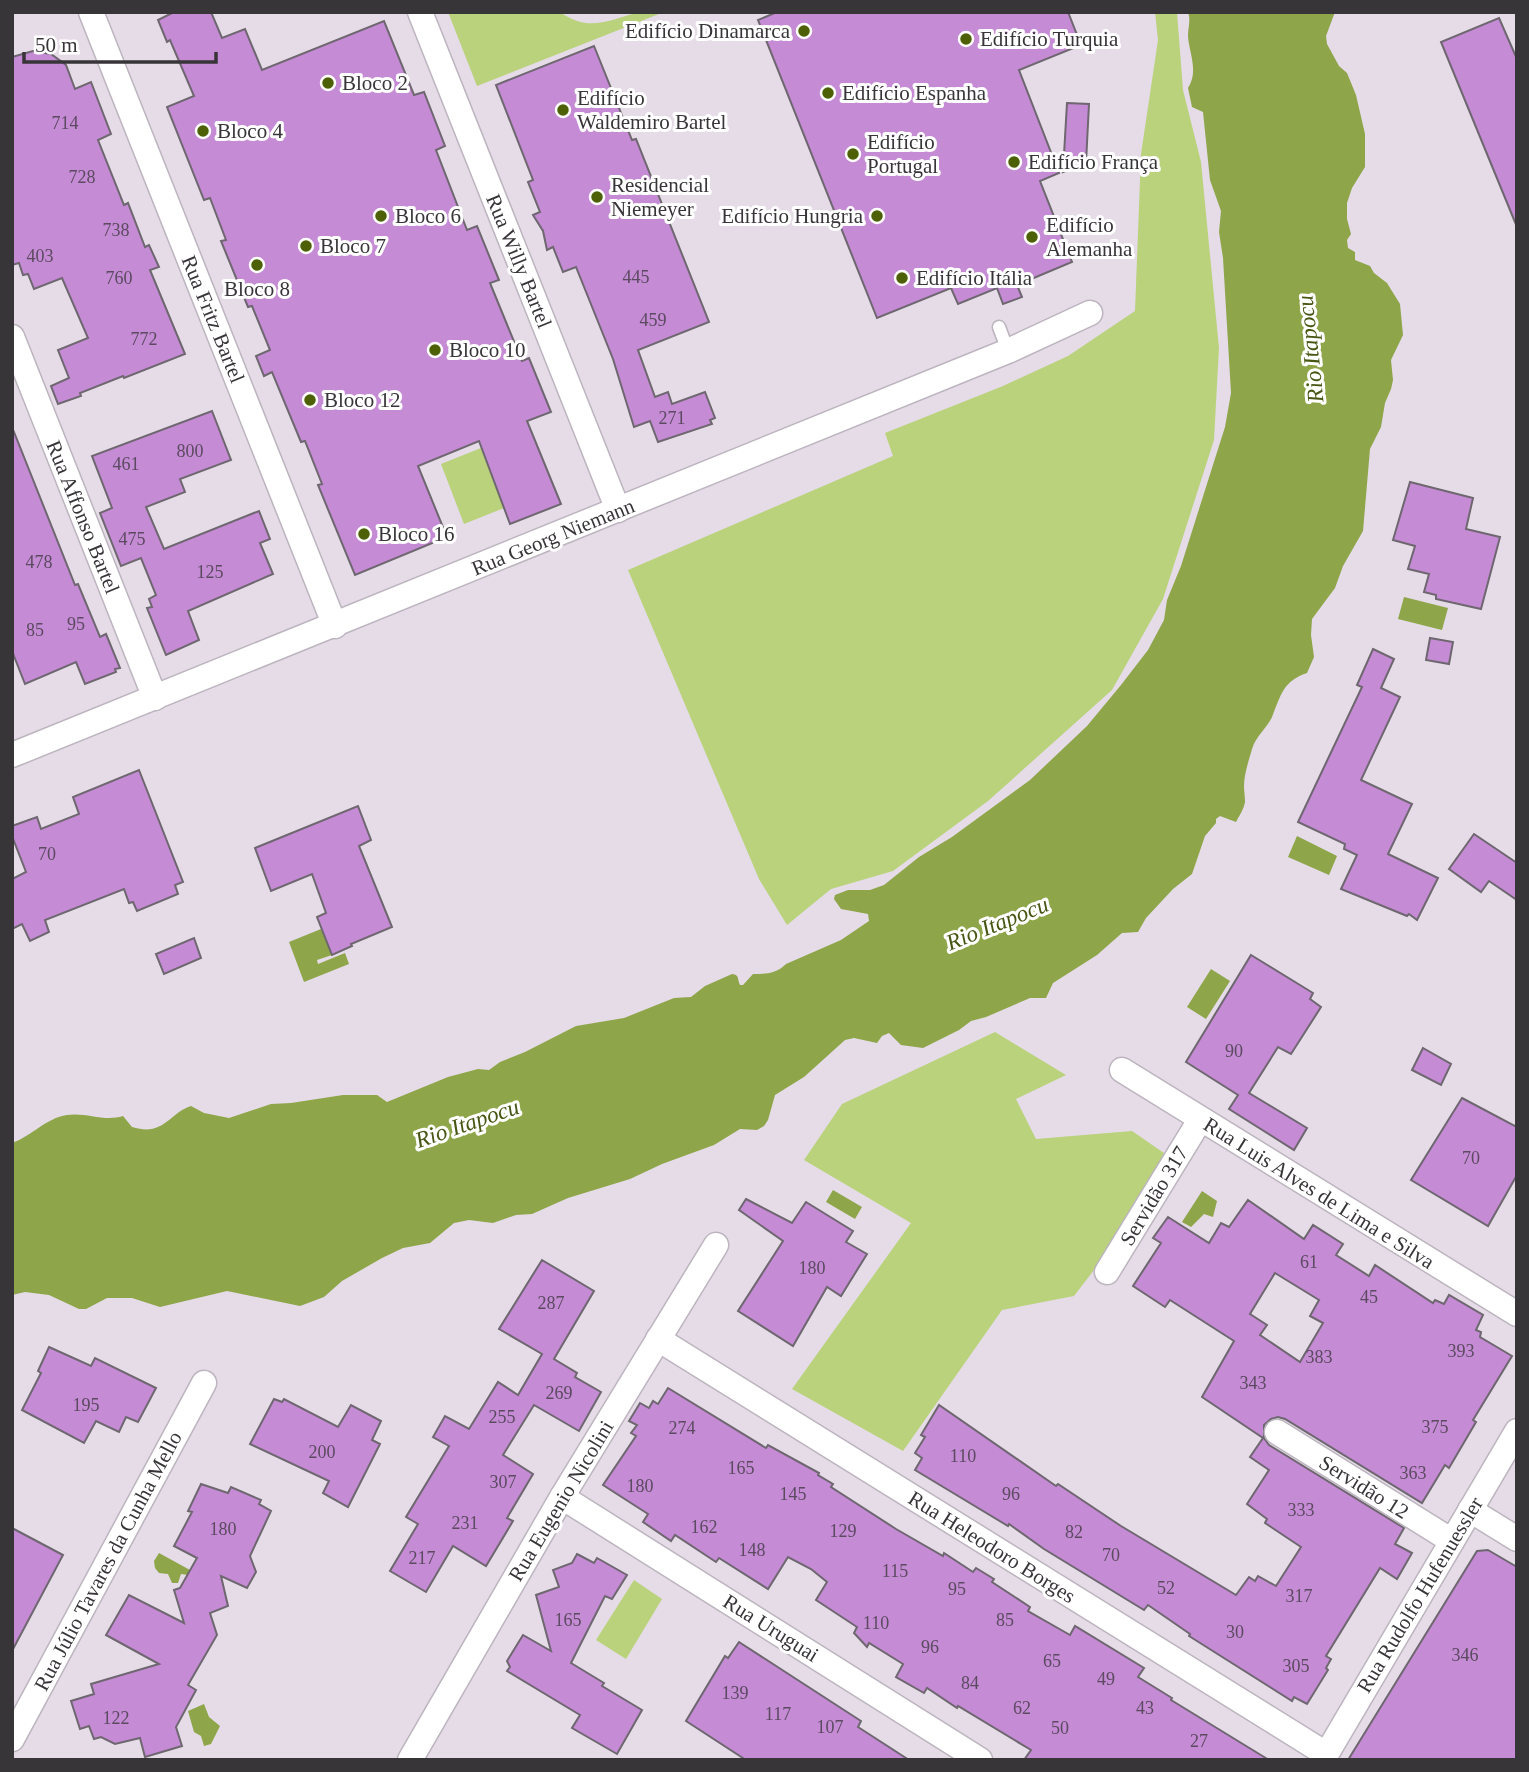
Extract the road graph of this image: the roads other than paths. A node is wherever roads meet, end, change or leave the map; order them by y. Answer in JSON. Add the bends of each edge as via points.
{"nodes":[{"id":1,"x":91,"y":12,"type":"edge"},
{"id":2,"x":420,"y":12,"type":"edge"},
{"id":3,"x":1090,"y":313,"type":"dead end"},
{"id":4,"x":999,"y":327,"type":"dead end"},
{"id":5,"x":12,"y":337,"type":"edge"},
{"id":6,"x":1008,"y":351,"type":"junction"},
{"id":7,"x":618,"y":510,"type":"junction"},
{"id":8,"x":334,"y":626,"type":"junction"},
{"id":9,"x":155,"y":698,"type":"junction"},
{"id":10,"x":12,"y":755,"type":"edge"},
{"id":11,"x":1122,"y":1070,"type":"dead end"},
{"id":12,"x":1200,"y":1120,"type":"junction"},
{"id":13,"x":716,"y":1245,"type":"dead end"},
{"id":14,"x":1107,"y":1272,"type":"dead end"},
{"id":15,"x":1517,"y":1314,"type":"edge"},
{"id":16,"x":658,"y":1339,"type":"junction"},
{"id":17,"x":204,"y":1384,"type":"dead end"},
{"id":18,"x":1517,"y":1431,"type":"edge"},
{"id":19,"x":1277,"y":1432,"type":"dead end"},
{"id":20,"x":562,"y":1497,"type":"junction"},
{"id":21,"x":1470,"y":1510,"type":"junction"},
{"id":22,"x":1517,"y":1539,"type":"edge"},
{"id":23,"x":1451,"y":1541,"type":"junction"},
{"id":24,"x":12,"y":1740,"type":"edge"},
{"id":25,"x":1324,"y":1757,"type":"edge"},
{"id":26,"x":410,"y":1760,"type":"edge"},
{"id":27,"x":980,"y":1760,"type":"edge"}],
"edges":[{"from":1,"to":8,"type":"street","name":"Rua Fritz Bartel"},
{"from":2,"to":7,"type":"street","name":"Rua Willy Bartel"},
{"from":3,"to":6,"type":"street","name":"Rua Georg Niemann"},
{"from":4,"to":6,"type":"lane"},
{"from":5,"to":9,"type":"street","name":"Rua Affonso Bartel"},
{"from":6,"to":7,"type":"street","name":"Rua Georg Niemann"},
{"from":7,"to":8,"type":"street","name":"Rua Georg Niemann"},
{"from":8,"to":9,"type":"street","name":"Rua Georg Niemann"},
{"from":9,"to":10,"type":"street","name":"Rua Georg Niemann"},
{"from":11,"to":12,"type":"street","name":"Rua Luis Alves de Lima e Silva"},
{"from":12,"to":14,"type":"street","name":"Servidão 317"},
{"from":12,"to":15,"type":"street","name":"Rua Luis Alves de Lima e Silva"},
{"from":13,"to":16,"type":"street","name":"Rua Eugenio Nicolini"},
{"from":16,"to":20,"type":"street","name":"Rua Eugenio Nicolini"},
{"from":16,"to":25,"type":"street","name":"Rua Heleodoro Borges"},
{"from":17,"to":24,"type":"street","name":"Rua Júlio Tavares da Cunha Mello"},
{"from":18,"to":21,"type":"street","name":"Rua Rudolfo Hufenuessler"},
{"from":19,"to":23,"type":"street","name":"Servidão 12"},
{"from":20,"to":26,"type":"street","name":"Rua Eugenio Nicolini"},
{"from":20,"to":27,"type":"street","name":"Rua Uruguai"},
{"from":21,"to":22,"type":"street"},
{"from":21,"to":23,"type":"street","name":"Rua Rudolfo Hufenuessler"},
{"from":23,"to":25,"type":"street","name":"Rua Rudolfo Hufenuessler"}]}
